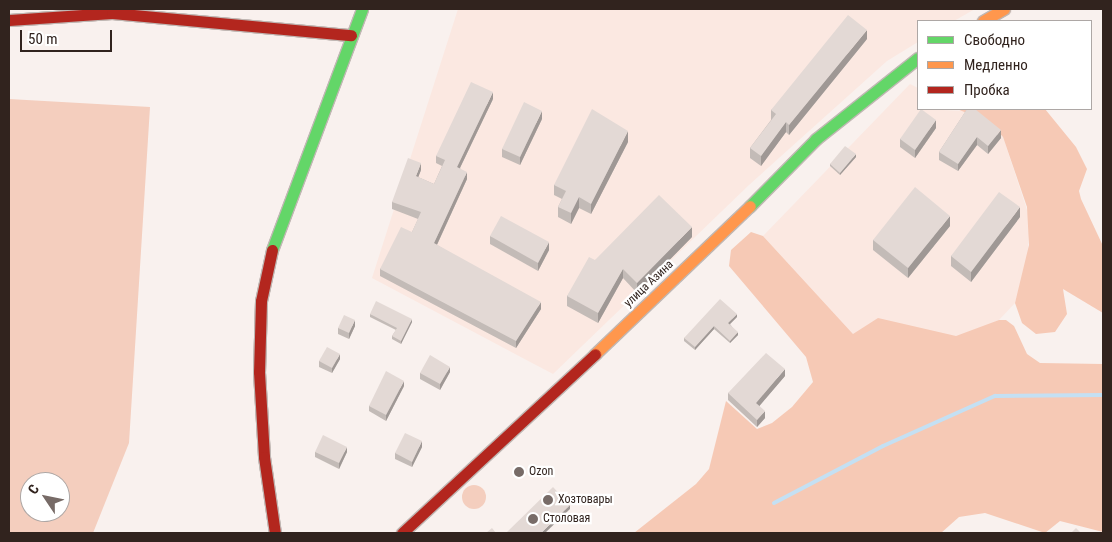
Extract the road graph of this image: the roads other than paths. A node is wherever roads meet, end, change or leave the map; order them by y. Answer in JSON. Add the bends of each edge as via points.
{"nodes":[{"id":1,"x":362,"y":9,"type":"edge"},
{"id":2,"x":1004,"y":9,"type":"edge"},
{"id":3,"x":9,"y":20,"type":"edge"},
{"id":4,"x":985,"y":20,"type":"edge"},
{"id":5,"x":351,"y":35,"type":"junction"},
{"id":6,"x":917,"y":59,"type":"edge"},
{"id":7,"x":275,"y":533,"type":"edge"},
{"id":8,"x":402,"y":533,"type":"edge"}],
"edges":[{"from":1,"to":5,"type":"street"},
{"from":2,"to":4,"type":"street"},
{"from":3,"to":5,"type":"street","via":[[112,13]]},
{"from":5,"to":7,"type":"street","via":[[269,257],[261,301],[259,372],[262,440]]},
{"from":6,"to":8,"type":"street","name":"улица Азина","via":[[853,107],[816,140],[710,246]]}]}
